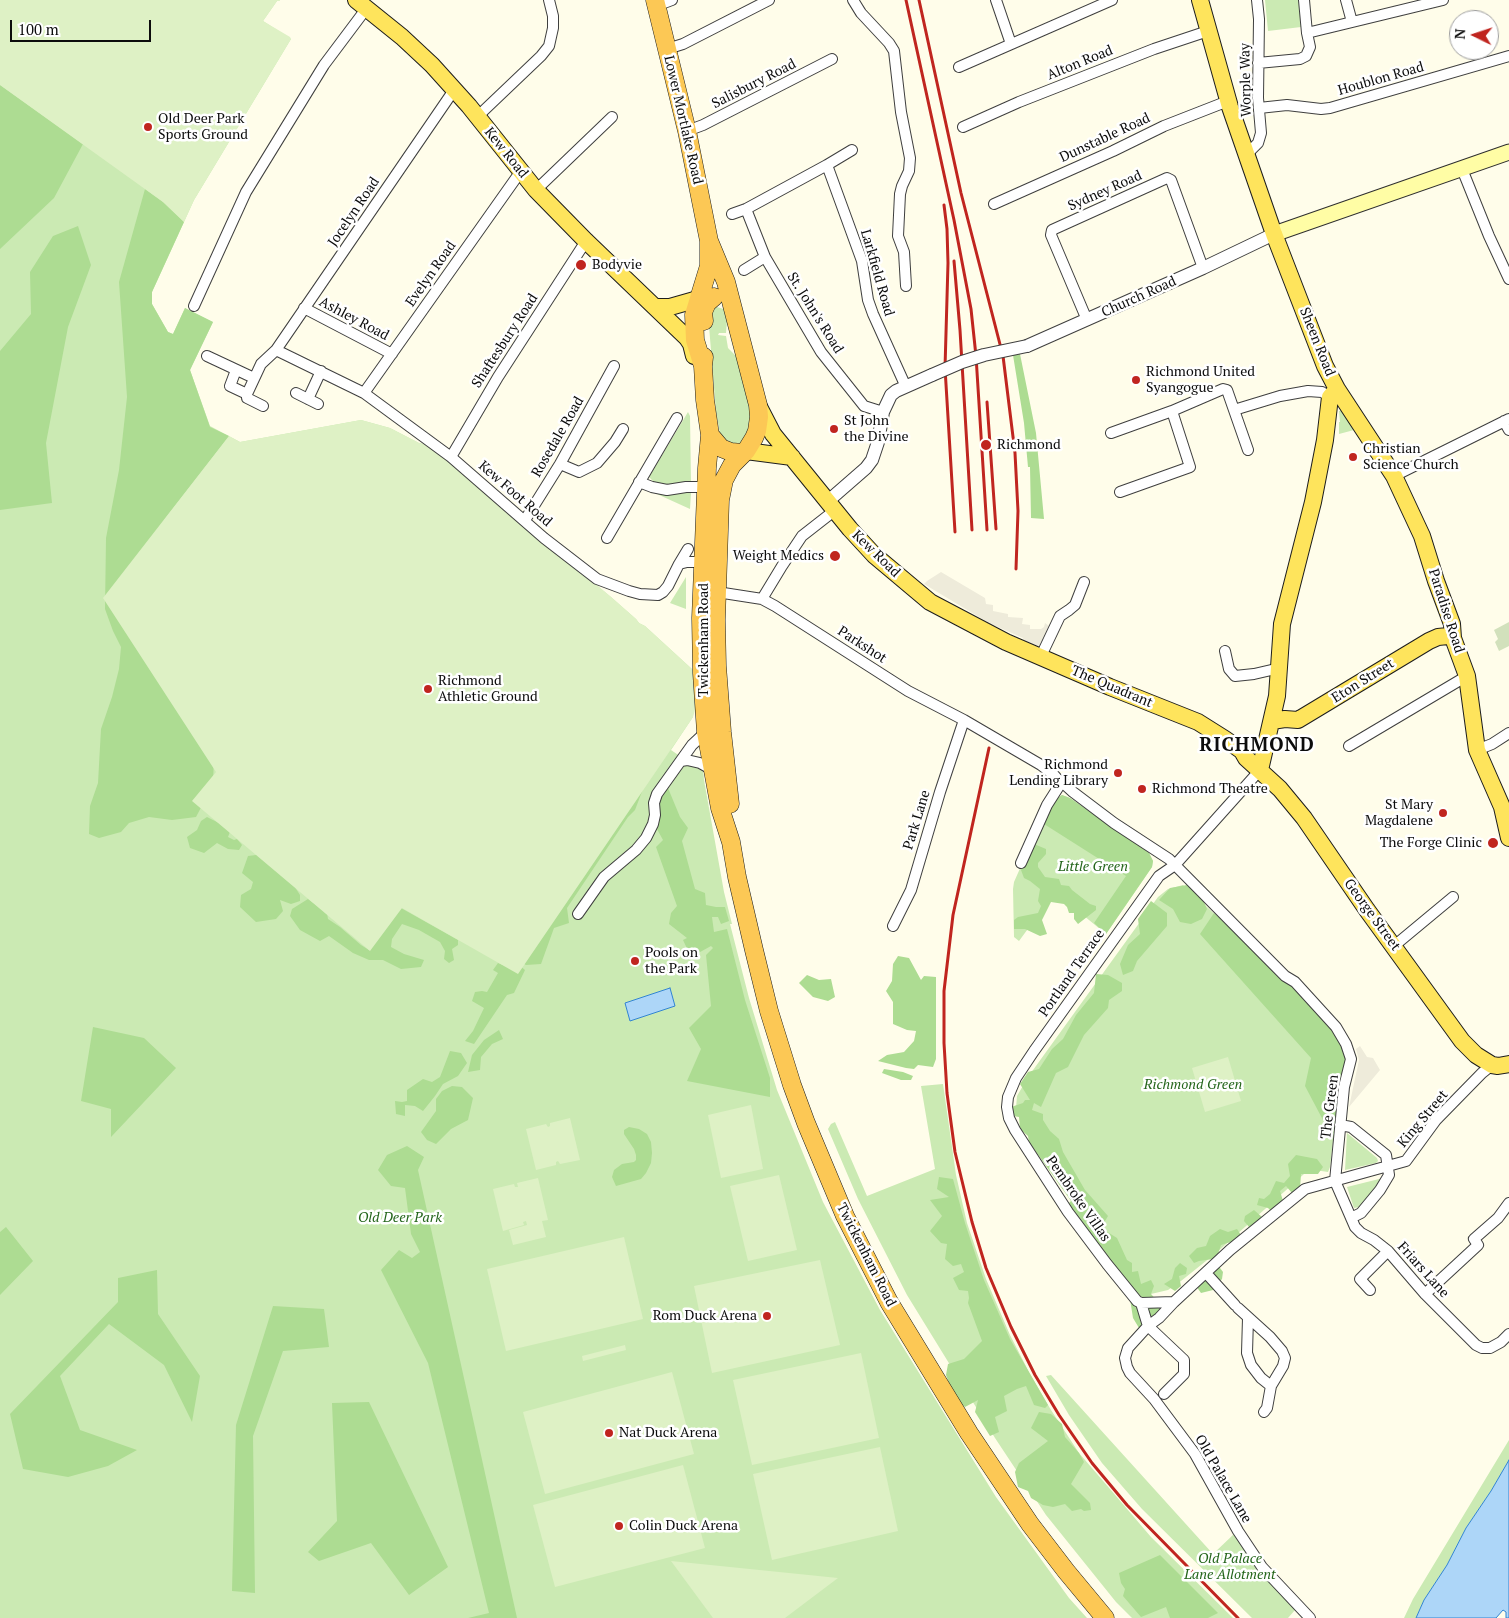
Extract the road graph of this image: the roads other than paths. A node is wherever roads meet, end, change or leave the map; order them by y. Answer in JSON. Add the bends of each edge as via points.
{"nodes":[{"id":1,"x":549,"y":0,"type":"edge"},
{"id":2,"x":769,"y":0,"type":"edge"},
{"id":3,"x":853,"y":0,"type":"edge"},
{"id":4,"x":996,"y":0,"type":"edge"},
{"id":5,"x":1112,"y":0,"type":"edge"},
{"id":6,"x":1200,"y":0,"type":"edge"},
{"id":7,"x":1257,"y":0,"type":"edge"},
{"id":8,"x":1304,"y":0,"type":"edge"},
{"id":9,"x":1346,"y":0,"type":"edge"},
{"id":10,"x":1443,"y":0,"type":"edge"},
{"id":11,"x":661,"y":2,"type":"edge"},
{"id":12,"x":361,"y":4,"type":"edge"},
{"id":13,"x":1408,"y":4,"type":"edge"},
{"id":14,"x":1352,"y":22,"type":"junction"},
{"id":15,"x":1208,"y":31,"type":"junction"},
{"id":16,"x":1307,"y":34,"type":"junction"},
{"id":17,"x":1011,"y":44,"type":"junction"},
{"id":18,"x":667,"y":49,"type":"junction"},
{"id":19,"x":1509,"y":56,"type":"edge"},
{"id":20,"x":832,"y":59,"type":"dead end"},
{"id":21,"x":1258,"y":63,"type":"junction"},
{"id":22,"x":958,"y":67,"type":"dead end"},
{"id":23,"x":454,"y":90,"type":"junction"},
{"id":24,"x":1228,"y":101,"type":"junction"},
{"id":25,"x":1259,"y":108,"type":"junction"},
{"id":26,"x":478,"y":116,"type":"junction"},
{"id":27,"x":612,"y":117,"type":"dead end"},
{"id":28,"x":963,"y":128,"type":"dead end"},
{"id":29,"x":687,"y":132,"type":"junction"},
{"id":30,"x":852,"y":150,"type":"dead end"},
{"id":31,"x":1509,"y":152,"type":"edge"},
{"id":32,"x":1246,"y":155,"type":"junction"},
{"id":33,"x":827,"y":165,"type":"junction"},
{"id":34,"x":1462,"y":168,"type":"junction"},
{"id":35,"x":521,"y":171,"type":"junction"},
{"id":36,"x":536,"y":190,"type":"junction"},
{"id":37,"x":994,"y":204,"type":"dead end"},
{"id":38,"x":746,"y":210,"type":"junction"},
{"id":39,"x":732,"y":214,"type":"dead end"},
{"id":40,"x":1274,"y":234,"type":"junction"},
{"id":41,"x":709,"y":240,"type":"junction"},
{"id":42,"x":586,"y":241,"type":"junction"},
{"id":43,"x":764,"y":257,"type":"junction"},
{"id":44,"x":1203,"y":268,"type":"junction"},
{"id":45,"x":744,"y":270,"type":"dead end"},
{"id":46,"x":1509,"y":279,"type":"edge"},
{"id":47,"x":906,"y":286,"type":"dead end"},
{"id":48,"x":714,"y":300,"type":"junction"},
{"id":49,"x":194,"y":306,"type":"dead end"},
{"id":50,"x":655,"y":307,"type":"junction"},
{"id":51,"x":304,"y":308,"type":"junction"},
{"id":52,"x":1086,"y":320,"type":"junction"},
{"id":53,"x":276,"y":350,"type":"junction"},
{"id":54,"x":392,"y":354,"type":"junction"},
{"id":55,"x":207,"y":356,"type":"dead end"},
{"id":56,"x":614,"y":366,"type":"dead end"},
{"id":57,"x":236,"y":370,"type":"junction"},
{"id":58,"x":321,"y":371,"type":"junction"},
{"id":59,"x":254,"y":378,"type":"junction"},
{"id":60,"x":906,"y":387,"type":"junction"},
{"id":61,"x":296,"y":393,"type":"dead end"},
{"id":62,"x":364,"y":393,"type":"junction"},
{"id":63,"x":1333,"y":393,"type":"junction"},
{"id":64,"x":246,"y":394,"type":"junction"},
{"id":65,"x":308,"y":399,"type":"junction"},
{"id":66,"x":705,"y":400,"type":"junction"},
{"id":67,"x":318,"y":404,"type":"dead end"},
{"id":68,"x":758,"y":405,"type":"junction"},
{"id":69,"x":263,"y":406,"type":"dead end"},
{"id":70,"x":1234,"y":410,"type":"junction"},
{"id":71,"x":1172,"y":411,"type":"junction"},
{"id":72,"x":883,"y":412,"type":"junction"},
{"id":73,"x":677,"y":418,"type":"dead end"},
{"id":74,"x":1507,"y":424,"type":"edge"},
{"id":75,"x":623,"y":429,"type":"dead end"},
{"id":76,"x":1111,"y":433,"type":"dead end"},
{"id":77,"x":710,"y":435,"type":"junction"},
{"id":78,"x":1248,"y":450,"type":"dead end"},
{"id":79,"x":744,"y":452,"type":"junction"},
{"id":80,"x":450,"y":457,"type":"junction"},
{"id":81,"x":792,"y":457,"type":"junction"},
{"id":82,"x":560,"y":464,"type":"junction"},
{"id":83,"x":1394,"y":476,"type":"junction"},
{"id":84,"x":640,"y":482,"type":"junction"},
{"id":85,"x":707,"y":487,"type":"junction"},
{"id":86,"x":1120,"y":492,"type":"dead end"},
{"id":87,"x":830,"y":506,"type":"junction"},
{"id":88,"x":525,"y":520,"type":"junction"},
{"id":89,"x":607,"y":538,"type":"dead end"},
{"id":90,"x":688,"y":549,"type":"dead end"},
{"id":91,"x":704,"y":562,"type":"junction"},
{"id":92,"x":680,"y":564,"type":"junction"},
{"id":93,"x":1084,"y":582,"type":"dead end"},
{"id":94,"x":717,"y":592,"type":"junction"},
{"id":95,"x":762,"y":599,"type":"junction"},
{"id":96,"x":980,"y":628,"type":"joint"},
{"id":97,"x":1453,"y":638,"type":"junction"},
{"id":98,"x":1225,"y":651,"type":"dead end"},
{"id":99,"x":1041,"y":656,"type":"junction"},
{"id":100,"x":1280,"y":668,"type":"junction"},
{"id":101,"x":1467,"y":676,"type":"junction"},
{"id":102,"x":720,"y":712,"type":"junction"},
{"id":103,"x":964,"y":720,"type":"junction"},
{"id":104,"x":1272,"y":721,"type":"junction"},
{"id":105,"x":706,"y":732,"type":"junction"},
{"id":106,"x":1509,"y":733,"type":"edge"},
{"id":107,"x":1349,"y":746,"type":"dead end"},
{"id":108,"x":1265,"y":747,"type":"junction"},
{"id":109,"x":1477,"y":750,"type":"junction"},
{"id":110,"x":1242,"y":751,"type":"junction"},
{"id":111,"x":681,"y":761,"type":"junction"},
{"id":112,"x":1260,"y":770,"type":"junction"},
{"id":113,"x":713,"y":774,"type":"junction"},
{"id":114,"x":1061,"y":783,"type":"junction"},
{"id":115,"x":1507,"y":820,"type":"edge"},
{"id":116,"x":1509,"y":838,"type":"edge"},
{"id":117,"x":731,"y":842,"type":"junction"},
{"id":118,"x":1021,"y":863,"type":"dead end"},
{"id":119,"x":1175,"y":865,"type":"junction"},
{"id":120,"x":1453,"y":897,"type":"dead end"},
{"id":121,"x":578,"y":914,"type":"dead end"},
{"id":122,"x":893,"y":926,"type":"dead end"},
{"id":123,"x":1394,"y":946,"type":"junction"},
{"id":124,"x":1509,"y":1064,"type":"edge"},
{"id":125,"x":1492,"y":1065,"type":"junction"},
{"id":126,"x":1007,"y":1107,"type":"joint"},
{"id":127,"x":1340,"y":1125,"type":"junction"},
{"id":128,"x":1387,"y":1167,"type":"junction"},
{"id":129,"x":1335,"y":1181,"type":"junction"},
{"id":130,"x":1509,"y":1203,"type":"edge"},
{"id":131,"x":1351,"y":1218,"type":"junction"},
{"id":132,"x":1388,"y":1251,"type":"junction"},
{"id":133,"x":1206,"y":1273,"type":"junction"},
{"id":134,"x":1370,"y":1290,"type":"dead end"},
{"id":135,"x":1425,"y":1294,"type":"junction"},
{"id":136,"x":1139,"y":1302,"type":"junction"},
{"id":137,"x":1174,"y":1302,"type":"junction"},
{"id":138,"x":1248,"y":1318,"type":"junction"},
{"id":139,"x":1148,"y":1326,"type":"junction"},
{"id":140,"x":1509,"y":1334,"type":"edge"},
{"id":141,"x":1271,"y":1386,"type":"junction"},
{"id":142,"x":1164,"y":1394,"type":"dead end"},
{"id":143,"x":1264,"y":1412,"type":"dead end"},
{"id":144,"x":1105,"y":1618,"type":"edge"},
{"id":145,"x":1310,"y":1618,"type":"edge"}],
"edges":[{"from":1,"to":26,"type":"street","via":[[553,28],[549,46]]},
{"from":2,"to":18,"type":"street"},
{"from":3,"to":47,"type":"street","via":[[894,51],[910,158],[909,171],[900,194],[898,236],[904,252]]},
{"from":4,"to":17,"type":"street"},
{"from":5,"to":17,"type":"street"},
{"from":6,"to":15,"type":"main road","name":"Sheen Road"},
{"from":7,"to":21,"type":"street","name":"Worple Way"},
{"from":8,"to":16,"type":"street"},
{"from":9,"to":14,"type":"street"},
{"from":10,"to":13,"type":"street"},
{"from":11,"to":18,"type":"highway","name":"Lower Mortlake Road"},
{"from":12,"to":23,"type":"main road","name":"Kew Road","via":[[402,37]]},
{"from":12,"to":49,"type":"street","via":[[246,192]]},
{"from":13,"to":14,"type":"street"},
{"from":14,"to":16,"type":"street"},
{"from":15,"to":24,"type":"main road","name":"Sheen Road"},
{"from":15,"to":28,"type":"street","name":"Alton Road","via":[[1019,102]]},
{"from":16,"to":21,"type":"street","via":[[1310,47],[1306,56]]},
{"from":17,"to":22,"type":"street"},
{"from":18,"to":29,"type":"highway","name":"Lower Mortlake Road"},
{"from":19,"to":25,"type":"street","name":"Houblon Road","via":[[1330,108],[1287,105]]},
{"from":20,"to":29,"type":"street","name":"Salisbury Road"},
{"from":21,"to":25,"type":"street","name":"Worple Way"},
{"from":23,"to":26,"type":"main road","name":"Kew Road"},
{"from":23,"to":51,"type":"street","name":"Jocelyn Road"},
{"from":24,"to":32,"type":"main road","name":"Sheen Road"},
{"from":24,"to":37,"type":"street","name":"Dunstable Road","via":[[1164,126]]},
{"from":25,"to":32,"type":"street","name":"Worple Way","via":[[1261,133],[1258,143]]},
{"from":26,"to":35,"type":"main road","name":"Kew Road"},
{"from":27,"to":36,"type":"street"},
{"from":29,"to":41,"type":"highway","name":"Lower Mortlake Road"},
{"from":30,"to":33,"type":"street"},
{"from":31,"to":34,"type":"main road","name":"Church Road"},
{"from":32,"to":40,"type":"main road","name":"Sheen Road"},
{"from":33,"to":38,"type":"street"},
{"from":33,"to":60,"type":"street","name":"Larkfield Road","via":[[862,262],[868,300]]},
{"from":34,"to":40,"type":"main road","name":"Church Road"},
{"from":34,"to":46,"type":"street"},
{"from":35,"to":36,"type":"main road","name":"Kew Road"},
{"from":35,"to":54,"type":"street","name":"Evelyn Road"},
{"from":36,"to":42,"type":"main road","name":"Kew Road"},
{"from":38,"to":39,"type":"street"},
{"from":38,"to":43,"type":"street","name":"St. John's Road"},
{"from":40,"to":44,"type":"street","name":"Church Road"},
{"from":40,"to":63,"type":"main road","name":"Sheen Road"},
{"from":41,"to":48,"type":"highway","name":"Lower Mortlake Road"},
{"from":41,"to":48,"type":"highway","name":"Lower Mortlake Road","via":[[724,276]]},
{"from":42,"to":50,"type":"main road","name":"Kew Road"},
{"from":42,"to":80,"type":"street","name":"Shaftesbury Road"},
{"from":43,"to":45,"type":"street"},
{"from":43,"to":72,"type":"street","name":"St. John's Road","via":[[821,352],[864,406]]},
{"from":44,"to":52,"type":"street","name":"Church Road"},
{"from":44,"to":52,"type":"street","name":"Sydney Road","via":[[1171,180],[1167,178],[1052,230],[1051,235]]},
{"from":48,"to":50,"type":"main road"},
{"from":48,"to":66,"type":"highway","name":"Twickenham Road","via":[[694,315]]},
{"from":48,"to":68,"type":"highway","name":"Twickenham Road"},
{"from":50,"to":66,"type":"main road","name":"Kew Road","via":[[691,344]]},
{"from":51,"to":53,"type":"street","name":"Jocelyn Road"},
{"from":51,"to":54,"type":"street","name":"Ashley Road"},
{"from":52,"to":60,"type":"street","name":"Church Road","bridge":true,"via":[[1027,346],[962,362]]},
{"from":53,"to":58,"type":"street","name":"Kew Foot Road"},
{"from":53,"to":59,"type":"street","name":"Jocelyn Road","via":[[261,364]]},
{"from":54,"to":62,"type":"street","name":"Evelyn Road"},
{"from":55,"to":57,"type":"street"},
{"from":56,"to":82,"type":"street","name":"Rosedale Road"},
{"from":57,"to":59,"type":"street"},
{"from":57,"to":64,"type":"street","via":[[230,386]]},
{"from":58,"to":62,"type":"street","name":"Kew Foot Road"},
{"from":58,"to":65,"type":"street"},
{"from":59,"to":64,"type":"street","name":"Jocelyn Road"},
{"from":60,"to":72,"type":"street","name":"Church Road","via":[[891,395]]},
{"from":61,"to":65,"type":"street"},
{"from":62,"to":80,"type":"street","name":"Kew Foot Road"},
{"from":63,"to":70,"type":"street","via":[[1308,391]]},
{"from":63,"to":83,"type":"main road","name":"Paradise Road"},
{"from":63,"to":100,"type":"main road","name":"Sheen Road","via":[[1313,502],[1280,632]]},
{"from":64,"to":69,"type":"street","via":[[247,398]]},
{"from":65,"to":67,"type":"street"},
{"from":66,"to":77,"type":"highway","name":"Twickenham Road"},
{"from":68,"to":79,"type":"highway","name":"Twickenham Road","via":[[757,431]]},
{"from":68,"to":81,"type":"main road","name":"Kew Road","via":[[772,434]]},
{"from":70,"to":71,"type":"street","via":[[1227,390],[1223,389]]},
{"from":70,"to":78,"type":"street"},
{"from":71,"to":76,"type":"street"},
{"from":71,"to":86,"type":"street","via":[[1190,467]]},
{"from":72,"to":87,"type":"street","name":"Church Road","via":[[872,460]]},
{"from":73,"to":84,"type":"street"},
{"from":74,"to":83,"type":"street"},
{"from":75,"to":82,"type":"street","via":[[597,464],[579,472]]},
{"from":77,"to":79,"type":"highway","via":[[721,448]]},
{"from":77,"to":85,"type":"highway","name":"Twickenham Road"},
{"from":79,"to":81,"type":"main road"},
{"from":79,"to":94,"type":"highway","name":"Twickenham Road","via":[[732,465],[722,489]]},
{"from":80,"to":88,"type":"street","name":"Kew Foot Road"},
{"from":81,"to":87,"type":"main road","name":"Kew Road"},
{"from":82,"to":88,"type":"street","name":"Rosedale Road"},
{"from":83,"to":97,"type":"main road","name":"Paradise Road","via":[[1422,536],[1452,624]]},
{"from":84,"to":85,"type":"street","via":[[667,490]]},
{"from":84,"to":89,"type":"street"},
{"from":85,"to":91,"type":"highway","name":"Twickenham Road"},
{"from":87,"to":95,"type":"street","via":[[802,536]]},
{"from":87,"to":96,"type":"main road","name":"Kew Road","via":[[874,555],[905,582],[930,602]]},
{"from":88,"to":92,"type":"street","name":"Kew Foot Road","via":[[597,579],[629,591],[658,595],[668,586]]},
{"from":90,"to":92,"type":"street"},
{"from":91,"to":92,"type":"street"},
{"from":91,"to":105,"type":"highway","name":"Twickenham Road","via":[[701,618]]},
{"from":93,"to":99,"type":"street","via":[[1075,605],[1060,616]]},
{"from":94,"to":95,"type":"street","name":"Parkshot"},
{"from":94,"to":102,"type":"highway","name":"Twickenham Road"},
{"from":95,"to":103,"type":"street","name":"Parkshot","via":[[908,691]]},
{"from":96,"to":99,"type":"main road","name":"The Quadrant"},
{"from":97,"to":101,"type":"main road","name":"Paradise Road"},
{"from":97,"to":104,"type":"main road","name":"Eton Street","via":[[1438,637],[1429,641],[1298,720]]},
{"from":98,"to":100,"type":"street","via":[[1229,669],[1235,676]]},
{"from":99,"to":110,"type":"main road","name":"The Quadrant","via":[[1198,722]]},
{"from":100,"to":104,"type":"main road","name":"Sheen Road"},
{"from":101,"to":107,"type":"street"},
{"from":101,"to":109,"type":"main road","name":"Paradise Road"},
{"from":102,"to":105,"type":"street"},
{"from":102,"to":117,"type":"highway","name":"Twickenham Road"},
{"from":103,"to":114,"type":"street","name":"Parkshot","via":[[1041,765]]},
{"from":103,"to":122,"type":"street","name":"Park Lane","via":[[911,890]]},
{"from":104,"to":108,"type":"main road","name":"Sheen Road"},
{"from":105,"to":111,"type":"street"},
{"from":105,"to":113,"type":"highway","name":"Twickenham Road"},
{"from":106,"to":109,"type":"street"},
{"from":108,"to":110,"type":"main road"},
{"from":108,"to":112,"type":"main road","name":"Sheen Road"},
{"from":109,"to":115,"type":"main road","name":"Paradise Road"},
{"from":110,"to":112,"type":"main road","name":"George Street"},
{"from":111,"to":113,"type":"street","via":[[700,763],[710,768]]},
{"from":111,"to":121,"type":"street","via":[[657,794],[653,824],[646,838],[604,877]]},
{"from":112,"to":119,"type":"street","name":"Portland Terrace"},
{"from":112,"to":123,"type":"main road","name":"George Street","via":[[1304,818]]},
{"from":113,"to":117,"type":"highway","name":"Twickenham Road"},
{"from":114,"to":118,"type":"street","via":[[1047,805]]},
{"from":114,"to":119,"type":"street"},
{"from":115,"to":116,"type":"main road","name":"Paradise Road"},
{"from":117,"to":144,"type":"highway","name":"Twickenham Road","via":[[769,1011],[806,1123],[845,1216],[889,1302],[992,1467],[1030,1524]]},
{"from":119,"to":126,"type":"street","name":"Portland Terrace","via":[[1160,876],[1034,1051],[1012,1086]]},
{"from":119,"to":127,"type":"street","name":"The Green","via":[[1285,976],[1295,982],[1336,1027],[1351,1059]]},
{"from":120,"to":123,"type":"street"},
{"from":123,"to":125,"type":"main road","name":"George Street","via":[[1462,1041]]},
{"from":124,"to":125,"type":"main road"},
{"from":125,"to":128,"type":"street","name":"King Street","via":[[1436,1120],[1406,1161]]},
{"from":126,"to":136,"type":"street","name":"Pembroke Villas","via":[[1015,1130],[1068,1212]]},
{"from":127,"to":128,"type":"street","via":[[1351,1127],[1386,1155]]},
{"from":127,"to":129,"type":"street","name":"The Green"},
{"from":128,"to":129,"type":"street","name":"King Street"},
{"from":128,"to":131,"type":"street","via":[[1389,1175],[1380,1190],[1361,1212]]},
{"from":129,"to":131,"type":"street","name":"Friars Lane"},
{"from":129,"to":133,"type":"street","via":[[1305,1189]]},
{"from":130,"to":135,"type":"street","via":[[1498,1218],[1474,1239],[1478,1245]]},
{"from":131,"to":132,"type":"street","name":"Friars Lane","via":[[1361,1233]]},
{"from":132,"to":134,"type":"street","via":[[1360,1279]]},
{"from":132,"to":135,"type":"street","name":"Friars Lane"},
{"from":133,"to":137,"type":"street"},
{"from":133,"to":138,"type":"street"},
{"from":135,"to":140,"type":"street","name":"Friars Lane","via":[[1482,1348],[1490,1348]]},
{"from":136,"to":137,"type":"street"},
{"from":136,"to":139,"type":"street"},
{"from":137,"to":139,"type":"street","name":"Old Palace Lane"},
{"from":138,"to":141,"type":"street","via":[[1247,1352],[1251,1364]]},
{"from":138,"to":141,"type":"street","via":[[1270,1337],[1285,1358],[1284,1366]]},
{"from":139,"to":142,"type":"street","via":[[1184,1360],[1184,1374]]},
{"from":139,"to":145,"type":"street","name":"Old Palace Lane","via":[[1128,1348],[1126,1367],[1195,1454],[1238,1532],[1262,1567]]},
{"from":141,"to":143,"type":"street"}]}
